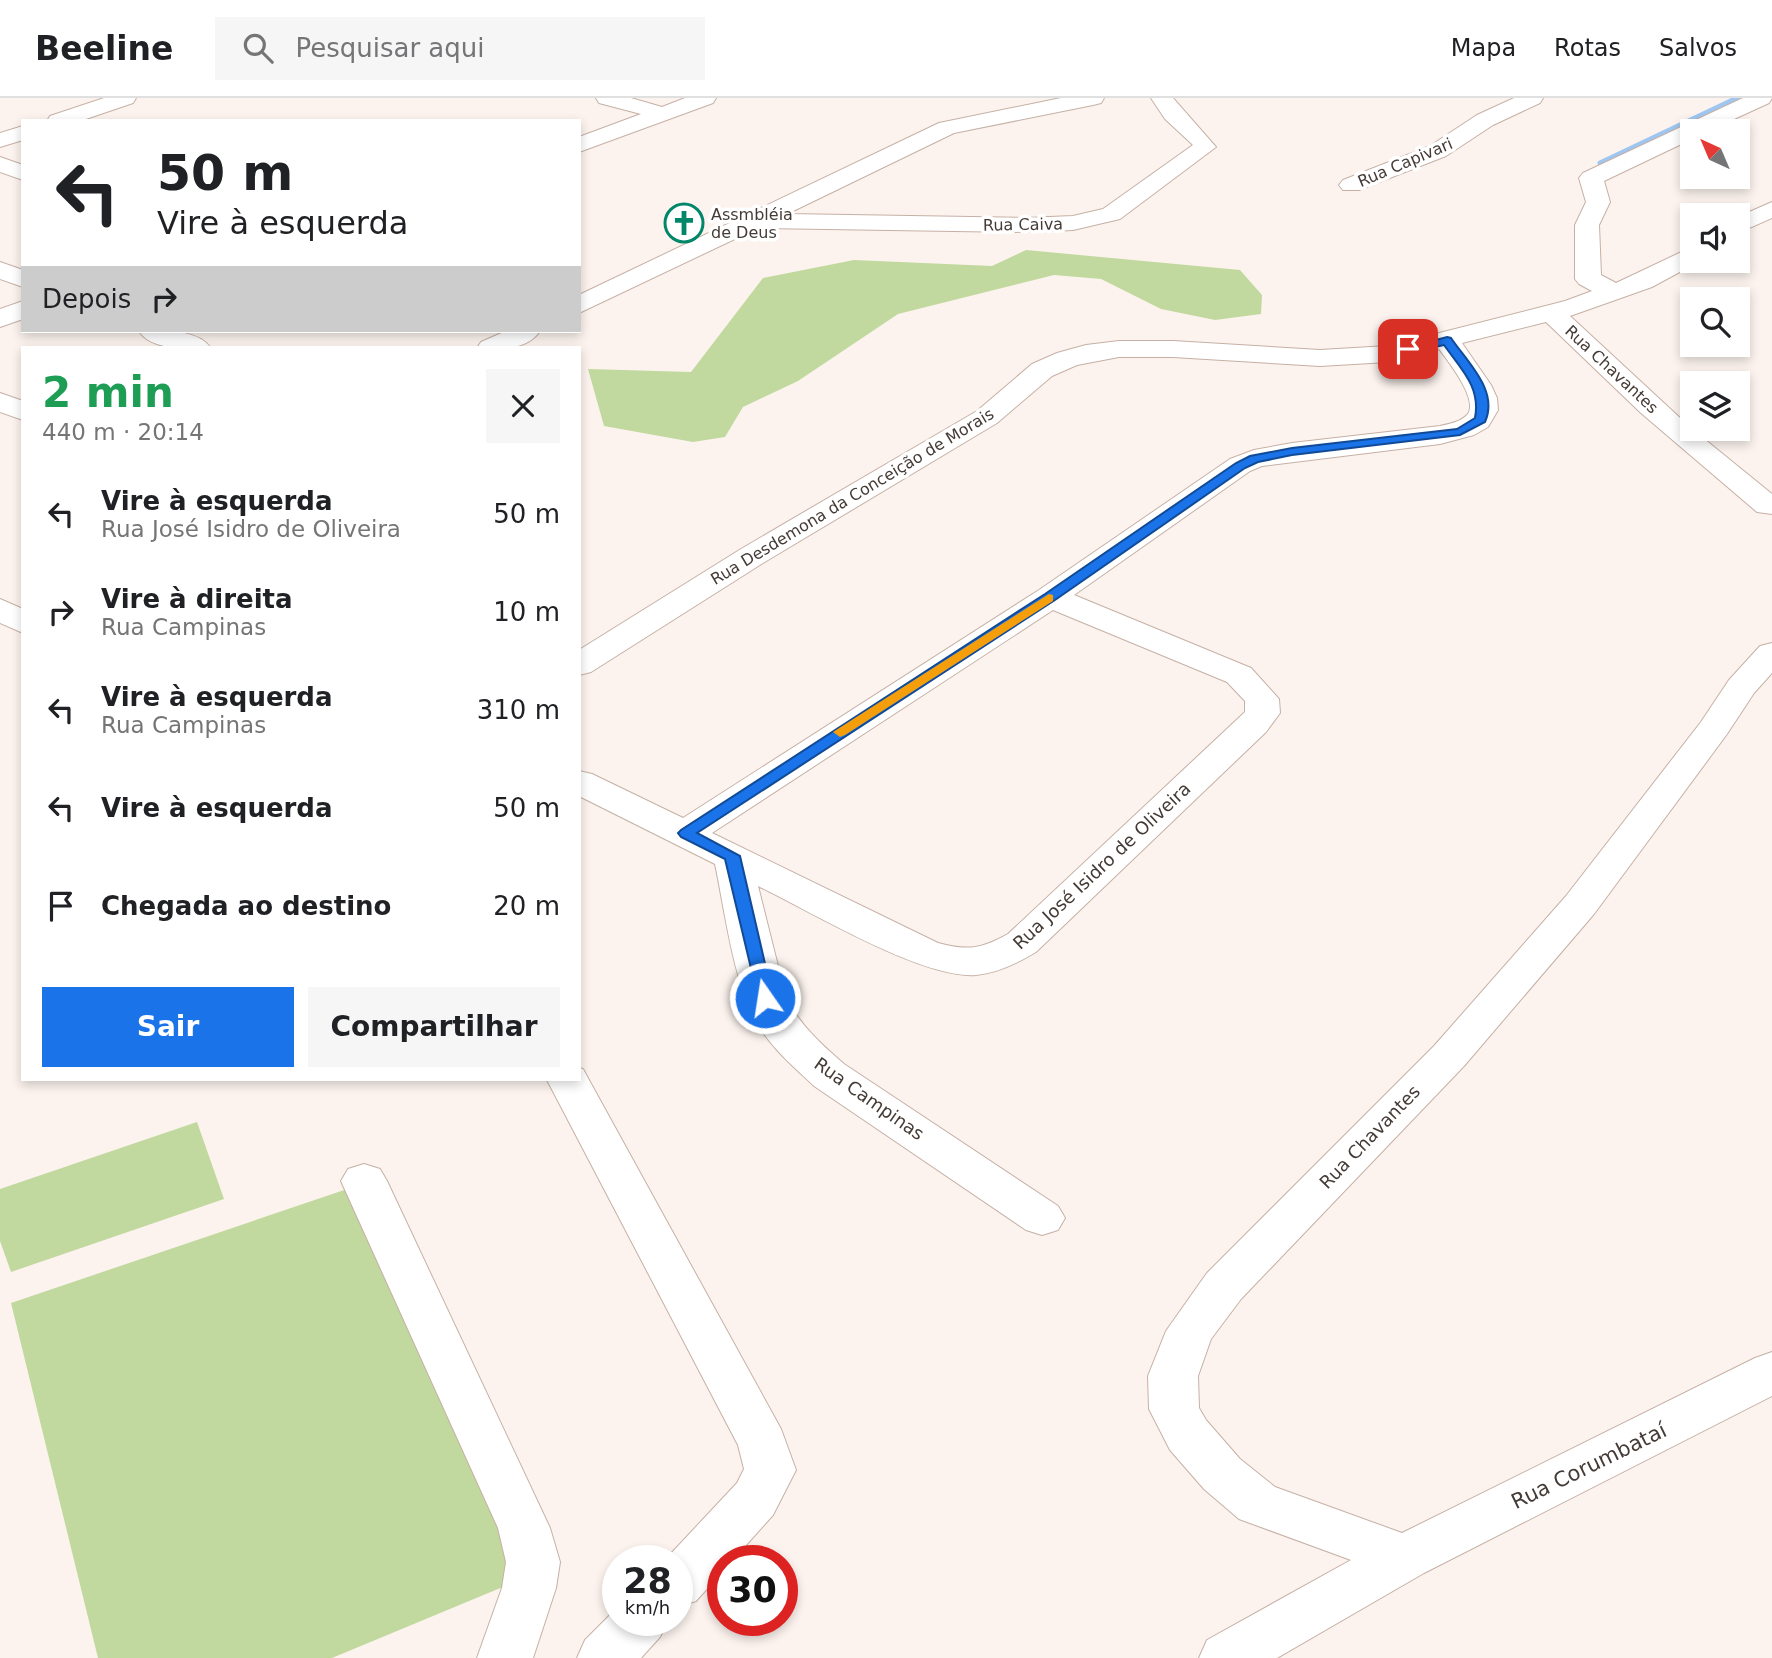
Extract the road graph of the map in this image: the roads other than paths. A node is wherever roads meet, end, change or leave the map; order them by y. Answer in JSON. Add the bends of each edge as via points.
{"nodes":[{"id":1,"x":78,"y":98,"type":"edge"},
{"id":2,"x":607,"y":98,"type":"edge"},
{"id":3,"x":705,"y":98,"type":"edge"},
{"id":4,"x":1093,"y":98,"type":"edge"},
{"id":5,"x":1162,"y":98,"type":"edge"},
{"id":6,"x":1532,"y":98,"type":"edge"},
{"id":7,"x":1761,"y":98,"type":"edge"},
{"id":8,"x":102,"y":106,"type":"junction"},
{"id":9,"x":126,"y":107,"type":"edge"},
{"id":10,"x":664,"y":114,"type":"junction"},
{"id":11,"x":64,"y":119,"type":"edge"},
{"id":12,"x":21,"y":134,"type":"edge"},
{"id":13,"x":0,"y":140,"type":"edge"},
{"id":14,"x":581,"y":144,"type":"edge"},
{"id":15,"x":0,"y":164,"type":"edge"},
{"id":16,"x":21,"y":172,"type":"edge"},
{"id":17,"x":1351,"y":185,"type":"dead end"},
{"id":18,"x":1772,"y":209,"type":"edge"},
{"id":19,"x":1750,"y":220,"type":"edge"},
{"id":20,"x":752,"y":221,"type":"junction"},
{"id":21,"x":1680,"y":262,"type":"edge"},
{"id":22,"x":0,"y":270,"type":"edge"},
{"id":23,"x":21,"y":278,"type":"edge"},
{"id":24,"x":1615,"y":293,"type":"junction"},
{"id":25,"x":581,"y":304,"type":"edge"},
{"id":26,"x":21,"y":310,"type":"edge"},
{"id":27,"x":1552,"y":313,"type":"junction"},
{"id":28,"x":0,"y":319,"type":"edge"},
{"id":29,"x":157,"y":333,"type":"edge"},
{"id":30,"x":523,"y":333,"type":"edge"},
{"id":31,"x":1447,"y":341,"type":"junction"},
{"id":32,"x":192,"y":346,"type":"edge"},
{"id":33,"x":495,"y":346,"type":"edge"},
{"id":34,"x":0,"y":401,"type":"edge"},
{"id":35,"x":21,"y":411,"type":"edge"},
{"id":36,"x":1771,"y":507,"type":"edge"},
{"id":37,"x":1050,"y":597,"type":"junction"},
{"id":38,"x":0,"y":609,"type":"edge"},
{"id":39,"x":21,"y":622,"type":"edge"},
{"id":40,"x":1772,"y":653,"type":"edge"},
{"id":41,"x":581,"y":664,"type":"edge"},
{"id":42,"x":581,"y":783,"type":"edge"},
{"id":43,"x":686,"y":833,"type":"junction"},
{"id":44,"x":732,"y":856,"type":"junction"},
{"id":45,"x":569,"y":1081,"type":"edge"},
{"id":46,"x":364,"y":1181,"type":"dead end"},
{"id":47,"x":1042,"y":1218,"type":"dead end"},
{"id":48,"x":1772,"y":1372,"type":"edge"},
{"id":49,"x":1405,"y":1558,"type":"junction"},
{"id":50,"x":693,"y":1567,"type":"edge"},
{"id":51,"x":626,"y":1636,"type":"edge"},
{"id":52,"x":505,"y":1658,"type":"edge"},
{"id":53,"x":605,"y":1658,"type":"edge"},
{"id":54,"x":1227,"y":1658,"type":"edge"}],
"edges":[{"from":1,"to":8,"type":"street"},
{"from":2,"to":10,"type":"street"},
{"from":3,"to":10,"type":"street"},
{"from":4,"to":20,"type":"street","via":[[947,128]]},
{"from":5,"to":20,"type":"street","name":"Rua Caiva","via":[[1171,116],[1205,147],[1111,214],[1073,223],[1026,225]]},
{"from":6,"to":17,"type":"street","name":"Rua Capivari","via":[[1438,151]]},
{"from":7,"to":24,"type":"street","via":[[1591,178],[1598,202],[1587,225],[1588,279]]},
{"from":8,"to":9,"type":"street"},
{"from":8,"to":11,"type":"street"},
{"from":10,"to":14,"type":"street"},
{"from":12,"to":13,"type":"street"},
{"from":15,"to":16,"type":"street"},
{"from":18,"to":19,"type":"street"},
{"from":20,"to":25,"type":"street"},
{"from":21,"to":24,"type":"street","name":"Rua Desdemona da Conceição de Morais"},
{"from":22,"to":23,"type":"street"},
{"from":24,"to":27,"type":"street","name":"Rua Desdemona da Conceição de Morais"},
{"from":26,"to":28,"type":"street"},
{"from":27,"to":31,"type":"street","name":"Rua Desdemona da Conceição de Morais"},
{"from":27,"to":36,"type":"street","name":"Rua Chavantes","via":[[1651,407]]},
{"from":29,"to":32,"type":"street"},
{"from":30,"to":33,"type":"street"},
{"from":31,"to":37,"type":"street","via":[[1479,387],[1484,402],[1481,420],[1472,426],[1450,433],[1254,459],[1230,471]]},
{"from":31,"to":41,"type":"street","name":"Rua Desdemona da Conceição de Morais","via":[[1353,358],[1173,349],[1086,353],[1042,370],[987,416]]},
{"from":34,"to":35,"type":"street"},
{"from":37,"to":43,"type":"street"},
{"from":37,"to":44,"type":"street","name":"Rua José Isidro de Oliveira","via":[[1239,675],[1262,699],[1263,713],[1022,943],[1000,957],[961,963],[896,939]]},
{"from":38,"to":39,"type":"street"},
{"from":40,"to":49,"type":"street","name":"Rua Chavantes","via":[[1741,687],[1580,905],[1449,1056],[1224,1286],[1190,1331],[1173,1376],[1174,1409],[1188,1435],[1222,1474],[1257,1503]]},
{"from":42,"to":43,"type":"street","name":"Rua José Isidro de Oliveira"},
{"from":43,"to":44,"type":"street","name":"Rua José Isidro de Oliveira"},
{"from":44,"to":47,"type":"street","name":"Rua Campinas","via":[[765,998],[798,1047],[829,1075]]},
{"from":45,"to":50,"type":"street","via":[[763,1444],[770,1470],[755,1499]]},
{"from":46,"to":52,"type":"street","via":[[524,1528],[533,1562]]},
{"from":48,"to":49,"type":"street","name":"Rua Corumbataí"},
{"from":49,"to":54,"type":"street","name":"Rua Corumbataí"},
{"from":51,"to":53,"type":"street"}]}
